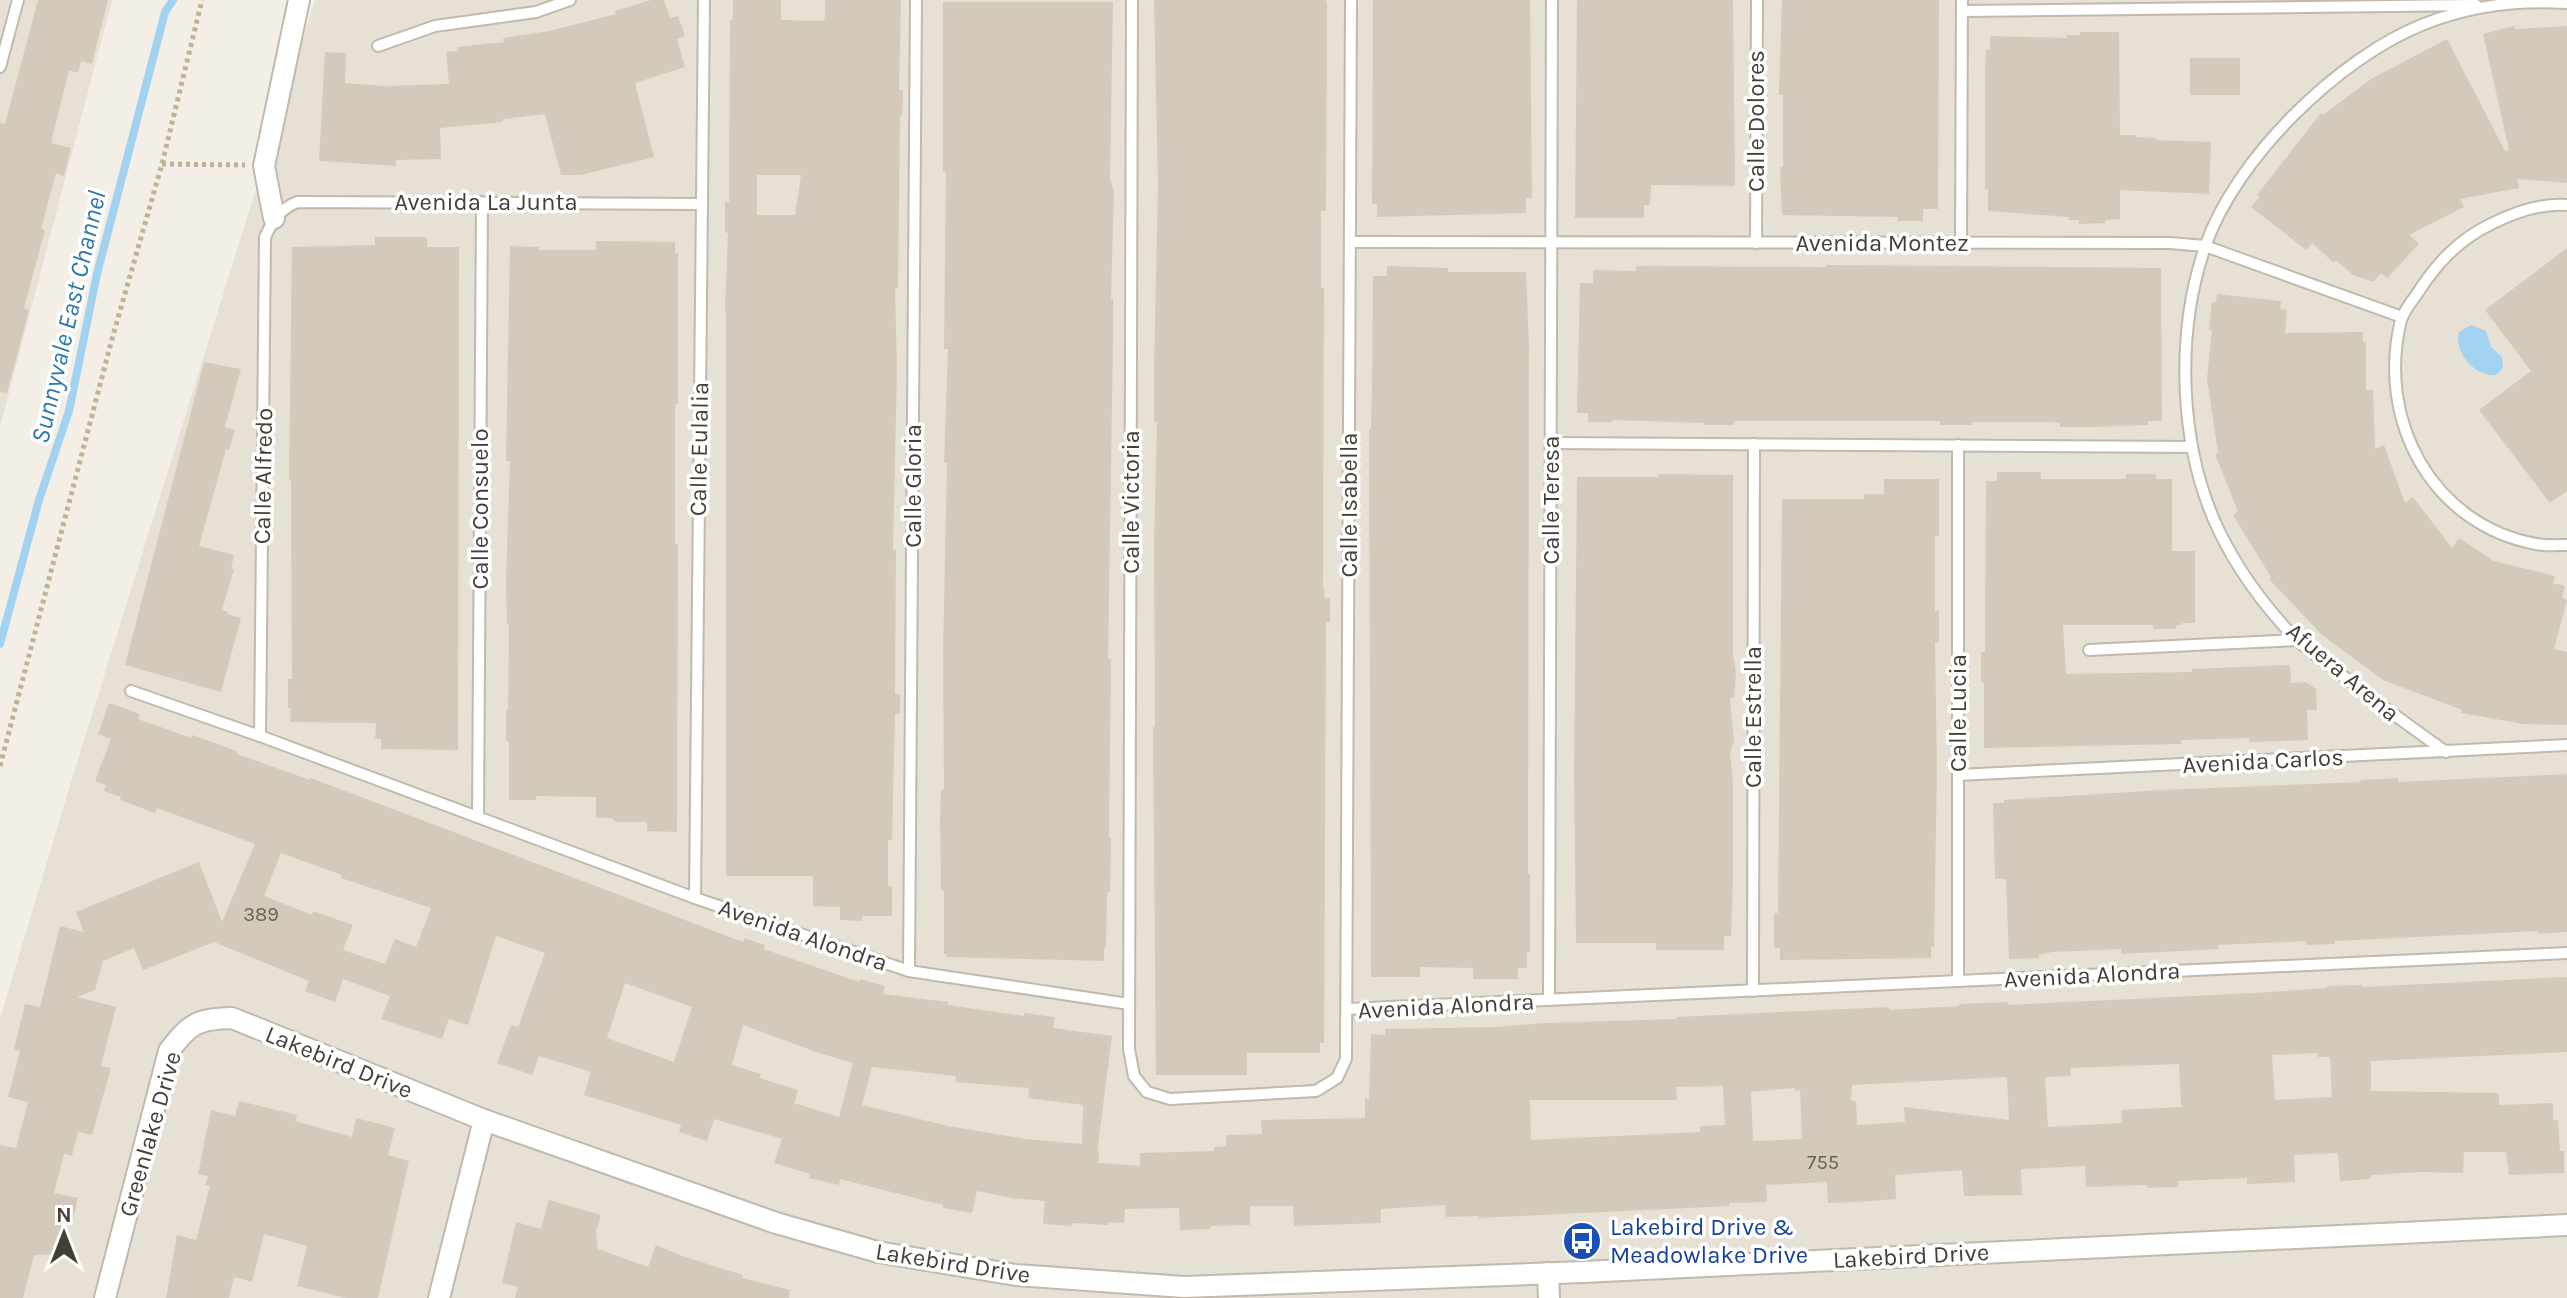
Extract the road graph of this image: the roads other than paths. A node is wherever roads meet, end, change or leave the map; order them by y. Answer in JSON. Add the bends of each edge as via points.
{"nodes":[{"id":1,"x":18,"y":0,"type":"edge"},
{"id":2,"x":299,"y":0,"type":"edge"},
{"id":3,"x":570,"y":0,"type":"edge"},
{"id":4,"x":704,"y":0,"type":"edge"},
{"id":5,"x":916,"y":0,"type":"edge"},
{"id":6,"x":1132,"y":0,"type":"edge"},
{"id":7,"x":1351,"y":0,"type":"edge"},
{"id":8,"x":1552,"y":0,"type":"edge"},
{"id":9,"x":1757,"y":0,"type":"edge"},
{"id":10,"x":2567,"y":3,"type":"edge"},
{"id":11,"x":2489,"y":5,"type":"junction"},
{"id":12,"x":1962,"y":6,"type":"edge"},
{"id":13,"x":378,"y":46,"type":"dead end"},
{"id":14,"x":0,"y":67,"type":"edge"},
{"id":15,"x":482,"y":202,"type":"junction"},
{"id":16,"x":702,"y":204,"type":"junction"},
{"id":17,"x":2567,"y":205,"type":"edge"},
{"id":18,"x":274,"y":218,"type":"junction"},
{"id":19,"x":1350,"y":242,"type":"junction"},
{"id":20,"x":1551,"y":243,"type":"junction"},
{"id":21,"x":1756,"y":243,"type":"junction"},
{"id":22,"x":1961,"y":243,"type":"junction"},
{"id":23,"x":2205,"y":246,"type":"junction"},
{"id":24,"x":2402,"y":317,"type":"junction"},
{"id":25,"x":1551,"y":443,"type":"junction"},
{"id":26,"x":1754,"y":444,"type":"junction"},
{"id":27,"x":1958,"y":445,"type":"junction"},
{"id":28,"x":2191,"y":447,"type":"junction"},
{"id":29,"x":2567,"y":545,"type":"edge"},
{"id":30,"x":2297,"y":640,"type":"junction"},
{"id":31,"x":2089,"y":650,"type":"dead end"},
{"id":32,"x":131,"y":691,"type":"dead end"},
{"id":33,"x":260,"y":736,"type":"junction"},
{"id":34,"x":2567,"y":745,"type":"edge"},
{"id":35,"x":2446,"y":752,"type":"junction"},
{"id":36,"x":1958,"y":775,"type":"junction"},
{"id":37,"x":478,"y":817,"type":"junction"},
{"id":38,"x":695,"y":898,"type":"junction"},
{"id":39,"x":2567,"y":953,"type":"edge"},
{"id":40,"x":909,"y":971,"type":"junction"},
{"id":41,"x":1958,"y":981,"type":"junction"},
{"id":42,"x":1753,"y":991,"type":"junction"},
{"id":43,"x":1549,"y":1000,"type":"junction"},
{"id":44,"x":1129,"y":1004,"type":"junction"},
{"id":45,"x":1347,"y":1009,"type":"junction"},
{"id":46,"x":195,"y":1023,"type":"joint"},
{"id":47,"x":484,"y":1120,"type":"junction"},
{"id":48,"x":2567,"y":1225,"type":"edge"},
{"id":49,"x":1548,"y":1273,"type":"junction"},
{"id":50,"x":105,"y":1298,"type":"edge"},
{"id":51,"x":439,"y":1298,"type":"edge"},
{"id":52,"x":1549,"y":1298,"type":"edge"}],
"edges":[{"from":1,"to":14,"type":"lane"},
{"from":2,"to":18,"type":"street","via":[[264,166]]},
{"from":3,"to":13,"type":"lane","via":[[536,12],[435,26]]},
{"from":4,"to":16,"type":"lane","name":"Calle Eulalia"},
{"from":5,"to":40,"type":"lane","name":"Calle Gloria"},
{"from":6,"to":44,"type":"lane","name":"Calle Victoria"},
{"from":7,"to":19,"type":"lane","name":"Calle Isabella"},
{"from":8,"to":20,"type":"lane","name":"Calle Teresa"},
{"from":9,"to":21,"type":"lane","name":"Calle Dolores"},
{"from":10,"to":11,"type":"lane","name":"Afuera Arena"},
{"from":11,"to":12,"type":"lane"},
{"from":11,"to":23,"type":"lane","name":"Afuera Arena","via":[[2425,23],[2392,39],[2323,89],[2293,115],[2229,193]]},
{"from":12,"to":22,"type":"lane"},
{"from":15,"to":16,"type":"lane","name":"Avenida La Junta"},
{"from":15,"to":18,"type":"lane","name":"Avenida La Junta","via":[[297,202]]},
{"from":15,"to":37,"type":"lane","name":"Calle Consuelo"},
{"from":16,"to":38,"type":"lane","name":"Calle Eulalia"},
{"from":17,"to":24,"type":"lane","via":[[2513,213],[2469,234],[2434,267]]},
{"from":18,"to":33,"type":"lane","name":"Calle Alfredo","via":[[265,237]]},
{"from":19,"to":20,"type":"lane","name":"Avenida Montez"},
{"from":19,"to":45,"type":"lane","name":"Calle Isabella"},
{"from":20,"to":21,"type":"lane","name":"Avenida Montez"},
{"from":20,"to":25,"type":"lane","name":"Calle Teresa"},
{"from":21,"to":22,"type":"lane","name":"Avenida Montez"},
{"from":22,"to":23,"type":"lane","name":"Avenida Montez"},
{"from":23,"to":24,"type":"lane","name":"Avenida Montez"},
{"from":23,"to":28,"type":"lane","name":"Afuera Arena","via":[[2192,291],[2186,347]]},
{"from":24,"to":29,"type":"lane","via":[[2396,358],[2398,409],[2415,457],[2446,498],[2488,528],[2537,544]]},
{"from":25,"to":26,"type":"lane"},
{"from":25,"to":43,"type":"lane","name":"Calle Teresa"},
{"from":26,"to":27,"type":"lane"},
{"from":26,"to":42,"type":"lane","name":"Calle Estrella"},
{"from":27,"to":28,"type":"lane"},
{"from":27,"to":36,"type":"lane","name":"Calle Lucia"},
{"from":28,"to":30,"type":"lane","name":"Afuera Arena","via":[[2219,531],[2244,576]]},
{"from":30,"to":31,"type":"lane"},
{"from":30,"to":35,"type":"lane","name":"Afuera Arena"},
{"from":32,"to":33,"type":"lane","name":"Avenida Alondra"},
{"from":33,"to":37,"type":"lane","name":"Avenida Alondra"},
{"from":34,"to":35,"type":"lane","name":"Avenida Carlos"},
{"from":35,"to":36,"type":"lane","name":"Avenida Carlos"},
{"from":36,"to":41,"type":"lane","name":"Calle Lucia"},
{"from":37,"to":38,"type":"lane","name":"Avenida Alondra"},
{"from":38,"to":40,"type":"lane","name":"Avenida Alondra"},
{"from":39,"to":41,"type":"lane","name":"Avenida Alondra"},
{"from":40,"to":44,"type":"lane","name":"Avenida Alondra"},
{"from":41,"to":42,"type":"lane","name":"Avenida Alondra"},
{"from":42,"to":43,"type":"lane","name":"Avenida Alondra"},
{"from":43,"to":45,"type":"lane","name":"Avenida Alondra"},
{"from":44,"to":45,"type":"lane","name":"Avenida Alondra","via":[[1134,1076],[1147,1092],[1170,1099],[1316,1091],[1337,1078],[1346,1059]]},
{"from":46,"to":47,"type":"street","name":"Lakebird Drive","via":[[232,1018]]},
{"from":46,"to":50,"type":"street","name":"Greenlake Drive","via":[[169,1051]]},
{"from":47,"to":49,"type":"street","name":"Lakebird Drive","via":[[776,1223],[878,1252],[1016,1275],[1184,1287]]},
{"from":47,"to":51,"type":"street"},
{"from":48,"to":49,"type":"street","name":"Lakebird Drive"},
{"from":49,"to":52,"type":"street"}]}
